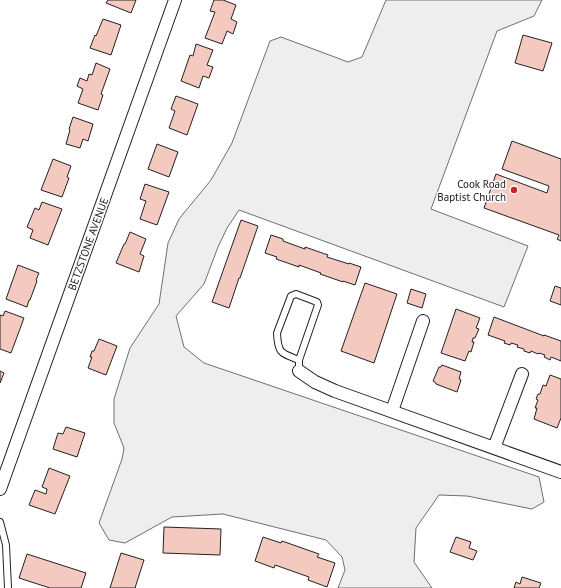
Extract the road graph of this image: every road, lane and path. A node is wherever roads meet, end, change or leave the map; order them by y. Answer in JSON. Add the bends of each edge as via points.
{"nodes":[{"id":1,"x":175,"y":0,"type":"edge"},
{"id":2,"x":423,"y":321,"type":"dead end"},
{"id":3,"x":299,"y":365,"type":"junction"},
{"id":4,"x":522,"y":374,"type":"dead end"},
{"id":5,"x":392,"y":411,"type":"junction"},
{"id":6,"x":494,"y":448,"type":"junction"},
{"id":7,"x":561,"y":472,"type":"edge"},
{"id":8,"x":0,"y":489,"type":"edge"},
{"id":9,"x":0,"y":522,"type":"edge"},
{"id":10,"x":8,"y":588,"type":"edge"}],
"edges":[{"from":1,"to":8,"type":"street","name":"BETZSTONE AVENUE"},
{"from":2,"to":5,"type":"street"},
{"from":3,"to":3,"type":"lane","via":[[318,305],[317,302],[296,294],[291,296],[278,339],[282,353]]},
{"from":3,"to":5,"type":"street","via":[[315,382],[331,390]]},
{"from":4,"to":6,"type":"street"},
{"from":5,"to":6,"type":"street"},
{"from":6,"to":7,"type":"street"},
{"from":9,"to":10,"type":"lane","via":[[6,545]]}]}
